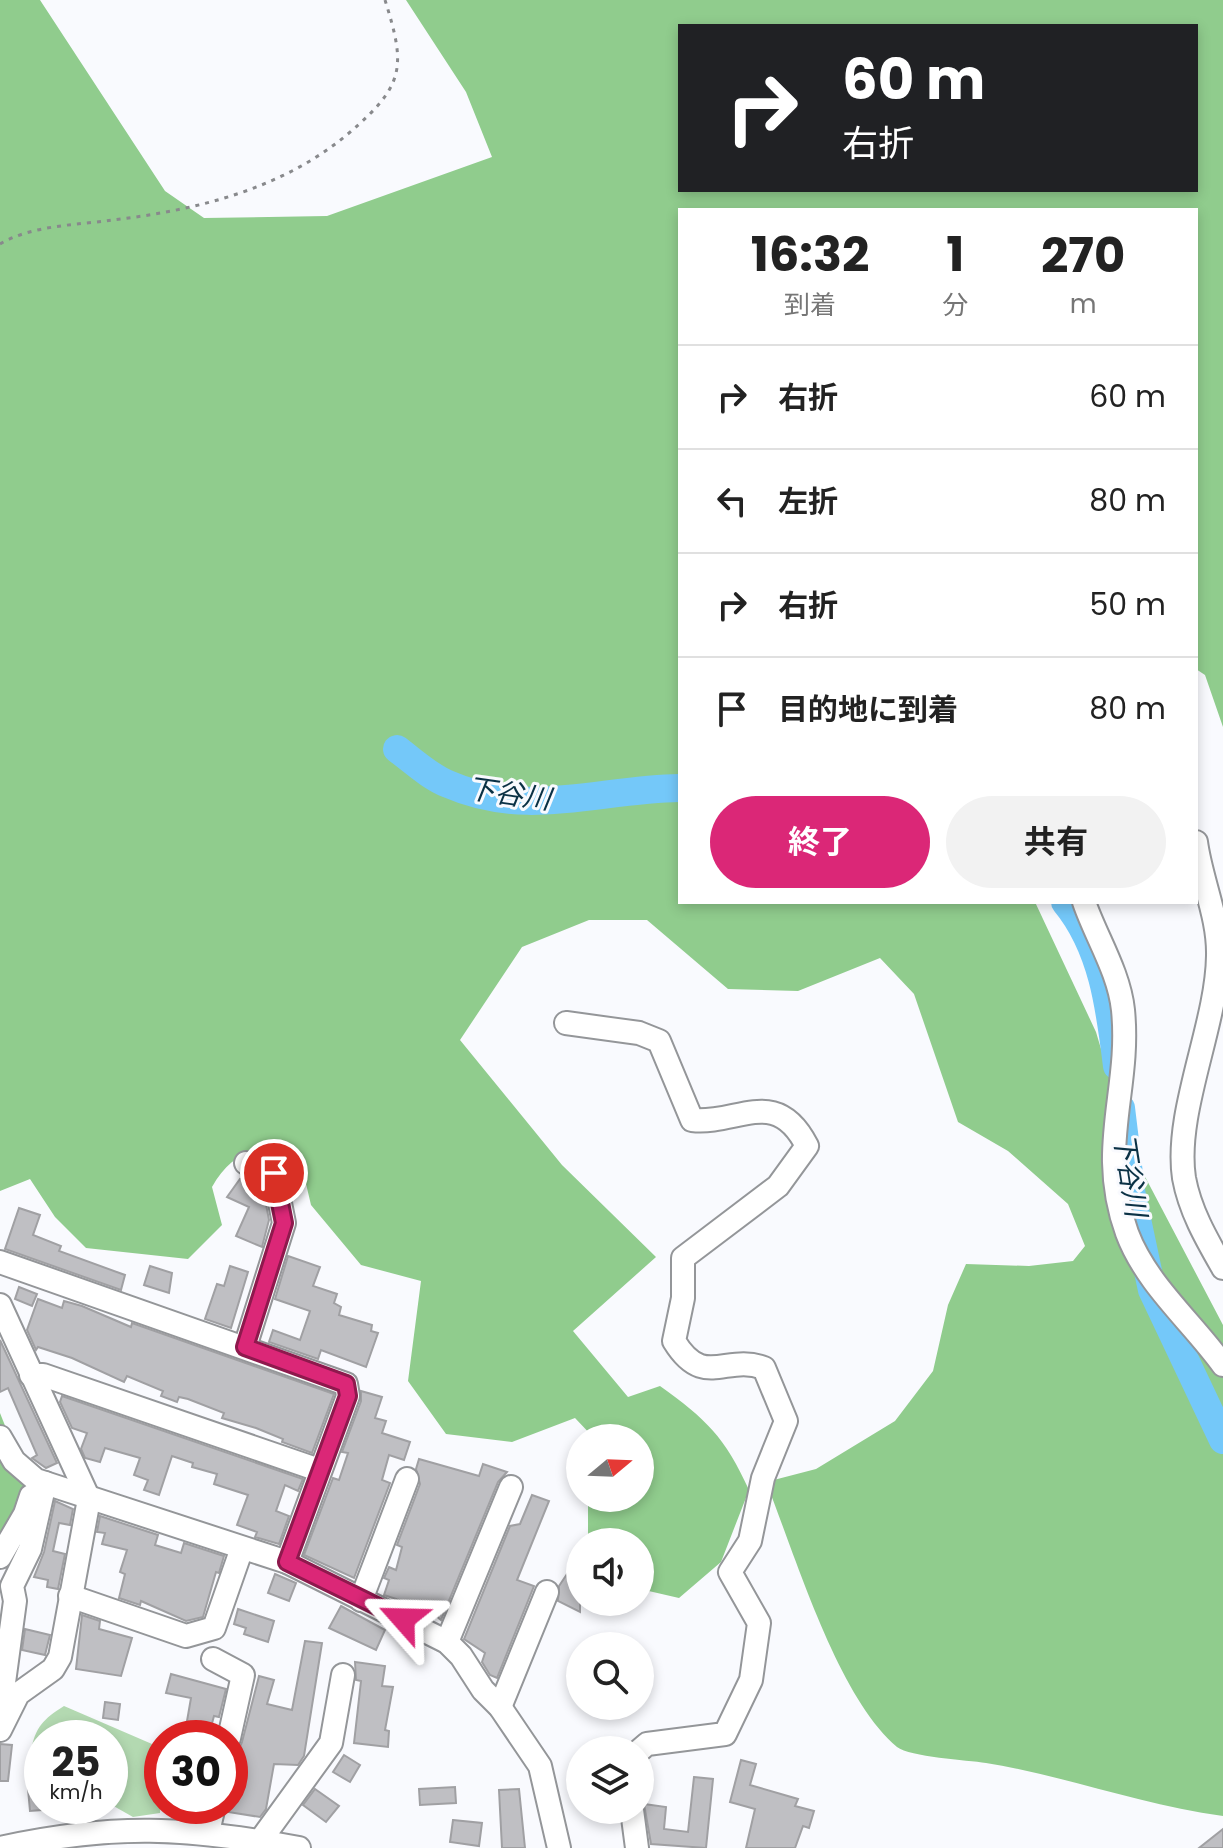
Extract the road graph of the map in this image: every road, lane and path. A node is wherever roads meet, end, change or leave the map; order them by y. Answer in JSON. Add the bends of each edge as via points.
{"nodes":[{"id":1,"x":385,"y":0,"type":"edge"},
{"id":2,"x":0,"y":244,"type":"edge"},
{"id":3,"x":1198,"y":852,"type":"edge"},
{"id":4,"x":1085,"y":904,"type":"edge"},
{"id":5,"x":566,"y":1023,"type":"dead end"},
{"id":6,"x":246,"y":1163,"type":"dead end"},
{"id":7,"x":0,"y":1262,"type":"edge"},
{"id":8,"x":1223,"y":1268,"type":"edge"},
{"id":9,"x":0,"y":1305,"type":"edge"},
{"id":10,"x":245,"y":1347,"type":"junction"},
{"id":11,"x":1223,"y":1365,"type":"edge"},
{"id":12,"x":31,"y":1375,"type":"junction"},
{"id":13,"x":0,"y":1437,"type":"edge"},
{"id":14,"x":319,"y":1470,"type":"junction"},
{"id":15,"x":407,"y":1479,"type":"dead end"},
{"id":16,"x":40,"y":1482,"type":"junction"},
{"id":17,"x":511,"y":1487,"type":"dead end"},
{"id":18,"x":89,"y":1499,"type":"junction"},
{"id":19,"x":242,"y":1548,"type":"junction"},
{"id":20,"x":0,"y":1557,"type":"edge"},
{"id":21,"x":287,"y":1562,"type":"junction"},
{"id":22,"x":547,"y":1592,"type":"dead end"},
{"id":23,"x":70,"y":1596,"type":"junction"},
{"id":24,"x":361,"y":1600,"type":"junction"},
{"id":25,"x":447,"y":1642,"type":"junction"},
{"id":26,"x":213,"y":1659,"type":"dead end"},
{"id":27,"x":343,"y":1675,"type":"dead end"},
{"id":28,"x":500,"y":1707,"type":"junction"},
{"id":29,"x":1,"y":1720,"type":"edge"},
{"id":30,"x":233,"y":1720,"type":"edge"},
{"id":31,"x":654,"y":1743,"type":"edge"},
{"id":32,"x":210,"y":1824,"type":"edge"},
{"id":33,"x":634,"y":1824,"type":"edge"},
{"id":34,"x":208,"y":1832,"type":"junction"},
{"id":35,"x":260,"y":1841,"type":"junction"},
{"id":36,"x":0,"y":1848,"type":"edge"},
{"id":37,"x":299,"y":1848,"type":"edge"},
{"id":38,"x":559,"y":1848,"type":"edge"},
{"id":39,"x":637,"y":1848,"type":"edge"}],
"edges":[{"from":1,"to":2,"type":"path","via":[[399,47],[395,78],[367,118],[322,156],[271,182],[199,207],[45,229]]},
{"from":3,"to":8,"type":"street","via":[[1218,954],[1185,1135],[1184,1176],[1204,1234]]},
{"from":4,"to":11,"type":"street","via":[[1123,1006],[1125,1033],[1112,1137],[1117,1200],[1145,1269]]},
{"from":5,"to":31,"type":"street","via":[[639,1033],[659,1041],[692,1120],[762,1109],[790,1123],[807,1146],[778,1186],[683,1258],[683,1298],[674,1341],[679,1350],[696,1367],[764,1368],[786,1421],[763,1478],[750,1541],[730,1572],[759,1623],[751,1680],[725,1734]]},
{"from":6,"to":10,"type":"street","via":[[274,1173],[284,1223]]},
{"from":7,"to":10,"type":"street"},
{"from":9,"to":12,"type":"street"},
{"from":10,"to":14,"type":"street","via":[[346,1384],[348,1396]]},
{"from":12,"to":14,"type":"street"},
{"from":12,"to":18,"type":"street"},
{"from":13,"to":16,"type":"street","via":[[14,1461]]},
{"from":14,"to":21,"type":"street"},
{"from":15,"to":24,"type":"street"},
{"from":16,"to":18,"type":"street"},
{"from":16,"to":20,"type":"street"},
{"from":16,"to":29,"type":"street","via":[[30,1549],[12,1586],[15,1601]]},
{"from":17,"to":25,"type":"street"},
{"from":18,"to":19,"type":"street"},
{"from":18,"to":23,"type":"street"},
{"from":19,"to":21,"type":"street"},
{"from":19,"to":23,"type":"street","via":[[214,1628],[186,1636]]},
{"from":21,"to":24,"type":"street"},
{"from":22,"to":28,"type":"street"},
{"from":23,"to":29,"type":"street","via":[[60,1657],[53,1669],[18,1694]]},
{"from":24,"to":25,"type":"street"},
{"from":25,"to":28,"type":"street"},
{"from":26,"to":30,"type":"street","via":[[243,1675]]},
{"from":27,"to":35,"type":"street","via":[[331,1743]]},
{"from":28,"to":38,"type":"street","via":[[540,1766]]},
{"from":32,"to":34,"type":"street"},
{"from":33,"to":39,"type":"street"},
{"from":34,"to":35,"type":"street"},
{"from":34,"to":36,"type":"street","via":[[89,1832]]},
{"from":35,"to":37,"type":"street"}]}
